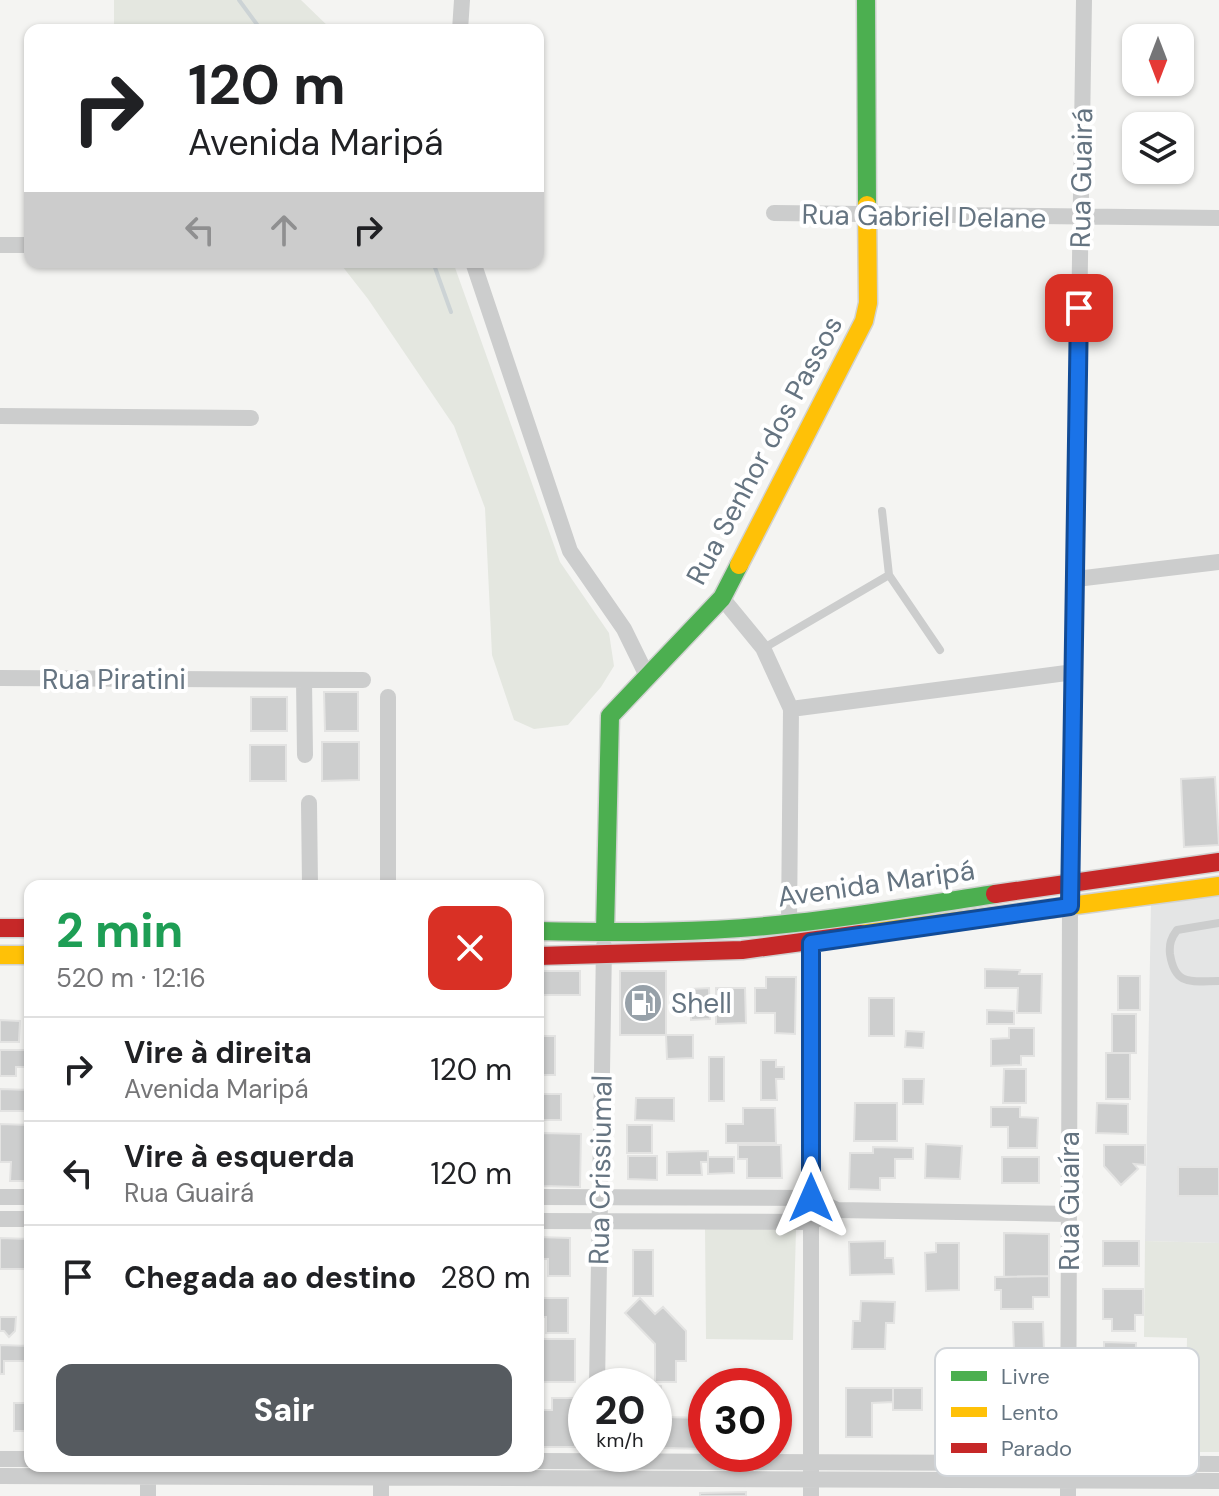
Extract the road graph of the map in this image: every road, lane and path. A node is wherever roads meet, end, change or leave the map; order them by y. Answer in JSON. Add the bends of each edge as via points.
{"nodes":[{"id":1,"x":462,"y":0,"type":"edge"},
{"id":2,"x":866,"y":0,"type":"edge"},
{"id":3,"x":1084,"y":0,"type":"edge"},
{"id":4,"x":460,"y":24,"type":"edge"},
{"id":5,"x":774,"y":213,"type":"dead end"},
{"id":6,"x":865,"y":215,"type":"junction"},
{"id":7,"x":1080,"y":218,"type":"junction"},
{"id":8,"x":1219,"y":218,"type":"edge"},
{"id":9,"x":0,"y":245,"type":"edge"},
{"id":10,"x":24,"y":245,"type":"edge"},
{"id":11,"x":475,"y":268,"type":"edge"},
{"id":12,"x":0,"y":416,"type":"edge"},
{"id":13,"x":251,"y":418,"type":"dead end"},
{"id":14,"x":882,"y":511,"type":"dead end"},
{"id":15,"x":1219,"y":562,"type":"edge"},
{"id":16,"x":889,"y":575,"type":"junction"},
{"id":17,"x":1076,"y":579,"type":"junction"},
{"id":18,"x":722,"y":598,"type":"junction"},
{"id":19,"x":763,"y":648,"type":"junction"},
{"id":20,"x":940,"y":650,"type":"dead end"},
{"id":21,"x":1074,"y":672,"type":"junction"},
{"id":22,"x":0,"y":678,"type":"edge"},
{"id":23,"x":648,"y":678,"type":"junction"},
{"id":24,"x":304,"y":680,"type":"junction"},
{"id":25,"x":363,"y":680,"type":"dead end"},
{"id":26,"x":388,"y":697,"type":"dead end"},
{"id":27,"x":791,"y":709,"type":"junction"},
{"id":28,"x":305,"y":755,"type":"dead end"},
{"id":29,"x":309,"y":803,"type":"dead end"},
{"id":30,"x":1219,"y":862,"type":"edge"},
{"id":31,"x":310,"y":880,"type":"edge"},
{"id":32,"x":388,"y":880,"type":"edge"},
{"id":33,"x":1070,"y":884,"type":"junction"},
{"id":34,"x":1219,"y":886,"type":"edge"},
{"id":35,"x":1070,"y":906,"type":"junction"},
{"id":36,"x":820,"y":920,"type":"junction"},
{"id":37,"x":1219,"y":923,"type":"edge"},
{"id":38,"x":789,"y":924,"type":"junction"},
{"id":39,"x":0,"y":928,"type":"edge"},
{"id":40,"x":24,"y":928,"type":"edge"},
{"id":41,"x":544,"y":931,"type":"edge"},
{"id":42,"x":605,"y":932,"type":"junction"},
{"id":43,"x":820,"y":941,"type":"junction"},
{"id":44,"x":789,"y":945,"type":"junction"},
{"id":45,"x":604,"y":954,"type":"junction"},
{"id":46,"x":0,"y":955,"type":"edge"},
{"id":47,"x":24,"y":955,"type":"edge"},
{"id":48,"x":544,"y":956,"type":"edge"},
{"id":49,"x":1219,"y":981,"type":"edge"},
{"id":50,"x":0,"y":1197,"type":"edge"},
{"id":51,"x":24,"y":1197,"type":"edge"},
{"id":52,"x":544,"y":1197,"type":"edge"},
{"id":53,"x":600,"y":1197,"type":"junction"},
{"id":54,"x":811,"y":1198,"type":"junction"},
{"id":55,"x":837,"y":1210,"type":"junction"},
{"id":56,"x":1069,"y":1214,"type":"junction"},
{"id":57,"x":0,"y":1219,"type":"edge"},
{"id":58,"x":24,"y":1219,"type":"edge"},
{"id":59,"x":544,"y":1221,"type":"edge"},
{"id":60,"x":600,"y":1221,"type":"junction"},
{"id":61,"x":811,"y":1222,"type":"junction"},
{"id":62,"x":1068,"y":1348,"type":"edge"},
{"id":63,"x":597,"y":1368,"type":"edge"},
{"id":64,"x":0,"y":1459,"type":"edge"},
{"id":65,"x":24,"y":1459,"type":"edge"},
{"id":66,"x":568,"y":1459,"type":"edge"},
{"id":67,"x":672,"y":1459,"type":"edge"},
{"id":68,"x":544,"y":1461,"type":"edge"},
{"id":69,"x":812,"y":1462,"type":"junction"},
{"id":70,"x":935,"y":1462,"type":"edge"},
{"id":71,"x":1199,"y":1464,"type":"edge"},
{"id":72,"x":1219,"y":1464,"type":"edge"},
{"id":73,"x":118,"y":1472,"type":"edge"},
{"id":74,"x":148,"y":1472,"type":"edge"},
{"id":75,"x":381,"y":1472,"type":"edge"},
{"id":76,"x":596,"y":1472,"type":"edge"},
{"id":77,"x":0,"y":1476,"type":"edge"},
{"id":78,"x":596,"y":1478,"type":"junction"},
{"id":79,"x":1219,"y":1481,"type":"edge"},
{"id":80,"x":811,"y":1488,"type":"edge"},
{"id":81,"x":1068,"y":1488,"type":"edge"},
{"id":82,"x":148,"y":1496,"type":"edge"},
{"id":83,"x":381,"y":1496,"type":"edge"},
{"id":84,"x":596,"y":1496,"type":"edge"}],
"edges":[{"from":1,"to":4,"type":"street"},
{"from":2,"to":6,"type":"main road","name":"Rua Senhor dos Passos"},
{"from":3,"to":7,"type":"street","name":"Rua Guairá"},
{"from":5,"to":6,"type":"street","name":"Rua Gabriel Delane"},
{"from":6,"to":7,"type":"street","name":"Rua Gabriel Delane"},
{"from":6,"to":18,"type":"main road","name":"Rua Senhor dos Passos","via":[[864,321]]},
{"from":7,"to":8,"type":"street","name":"Rua Gabriel Delane"},
{"from":7,"to":17,"type":"street","name":"Rua Guairá"},
{"from":9,"to":10,"type":"street"},
{"from":11,"to":23,"type":"street","via":[[570,551],[624,629]]},
{"from":12,"to":13,"type":"street"},
{"from":14,"to":16,"type":"lane"},
{"from":15,"to":17,"type":"street"},
{"from":16,"to":19,"type":"lane"},
{"from":16,"to":20,"type":"lane"},
{"from":17,"to":21,"type":"street","name":"Rua Guairá"},
{"from":18,"to":19,"type":"street"},
{"from":18,"to":23,"type":"main road","name":"Rua Senhor dos Passos"},
{"from":19,"to":27,"type":"street"},
{"from":21,"to":27,"type":"street"},
{"from":21,"to":33,"type":"street","name":"Rua Guairá"},
{"from":22,"to":24,"type":"street","name":"Rua Piratini"},
{"from":23,"to":42,"type":"main road","name":"Rua Senhor dos Passos","via":[[610,716]]},
{"from":24,"to":25,"type":"street","name":"Rua Piratini"},
{"from":24,"to":28,"type":"street"},
{"from":26,"to":32,"type":"street"},
{"from":27,"to":38,"type":"street"},
{"from":29,"to":31,"type":"street"},
{"from":30,"to":33,"type":"main road","name":"Avenida Maripá"},
{"from":33,"to":35,"type":"street","name":"Rua Guaíra"},
{"from":33,"to":36,"type":"main road","name":"Avenida Maripá"},
{"from":34,"to":35,"type":"main road","name":"Avenida Maripá"},
{"from":35,"to":43,"type":"main road","name":"Avenida Maripá"},
{"from":35,"to":56,"type":"street","name":"Rua Guaíra"},
{"from":36,"to":38,"type":"main road","name":"Avenida Maripá"},
{"from":36,"to":43,"type":"main road"},
{"from":37,"to":49,"type":"lane","via":[[1177,930],[1169,945],[1173,972],[1182,980]]},
{"from":38,"to":42,"type":"main road","name":"Avenida Maripá"},
{"from":38,"to":44,"type":"main road","via":[[794,938]]},
{"from":39,"to":40,"type":"main road"},
{"from":41,"to":42,"type":"main road","name":"Avenida Maripá"},
{"from":42,"to":45,"type":"main road","via":[[615,938]]},
{"from":42,"to":45,"type":"main road","via":[[593,939],[593,948]]},
{"from":43,"to":44,"type":"main road","name":"Avenida Maripá"},
{"from":43,"to":54,"type":"street"},
{"from":44,"to":45,"type":"main road","name":"Avenida Maripá"},
{"from":45,"to":48,"type":"main road","name":"Avenida Maripá"},
{"from":45,"to":53,"type":"street","name":"Rua Crissiumal"},
{"from":46,"to":47,"type":"main road"},
{"from":50,"to":51,"type":"street"},
{"from":52,"to":53,"type":"street"},
{"from":53,"to":54,"type":"street"},
{"from":53,"to":60,"type":"street","name":"Rua Crissiumal"},
{"from":54,"to":55,"type":"street"},
{"from":54,"to":61,"type":"street"},
{"from":55,"to":56,"type":"street"},
{"from":55,"to":61,"type":"street"},
{"from":56,"to":62,"type":"street","name":"Rua Guaíra"},
{"from":57,"to":58,"type":"street"},
{"from":59,"to":60,"type":"street"},
{"from":60,"to":61,"type":"street"},
{"from":60,"to":63,"type":"street","name":"Rua Crissiumal"},
{"from":61,"to":69,"type":"street"},
{"from":64,"to":65,"type":"street"},
{"from":66,"to":68,"type":"street"},
{"from":67,"to":69,"type":"street"},
{"from":69,"to":70,"type":"street"},
{"from":69,"to":80,"type":"street"},
{"from":71,"to":72,"type":"street"},
{"from":73,"to":77,"type":"street"},
{"from":74,"to":82,"type":"street"},
{"from":75,"to":78,"type":"street"},
{"from":75,"to":83,"type":"street"},
{"from":76,"to":78,"type":"street"},
{"from":78,"to":80,"type":"street"},
{"from":78,"to":84,"type":"street"},
{"from":79,"to":81,"type":"street"},
{"from":80,"to":81,"type":"street"}]}
